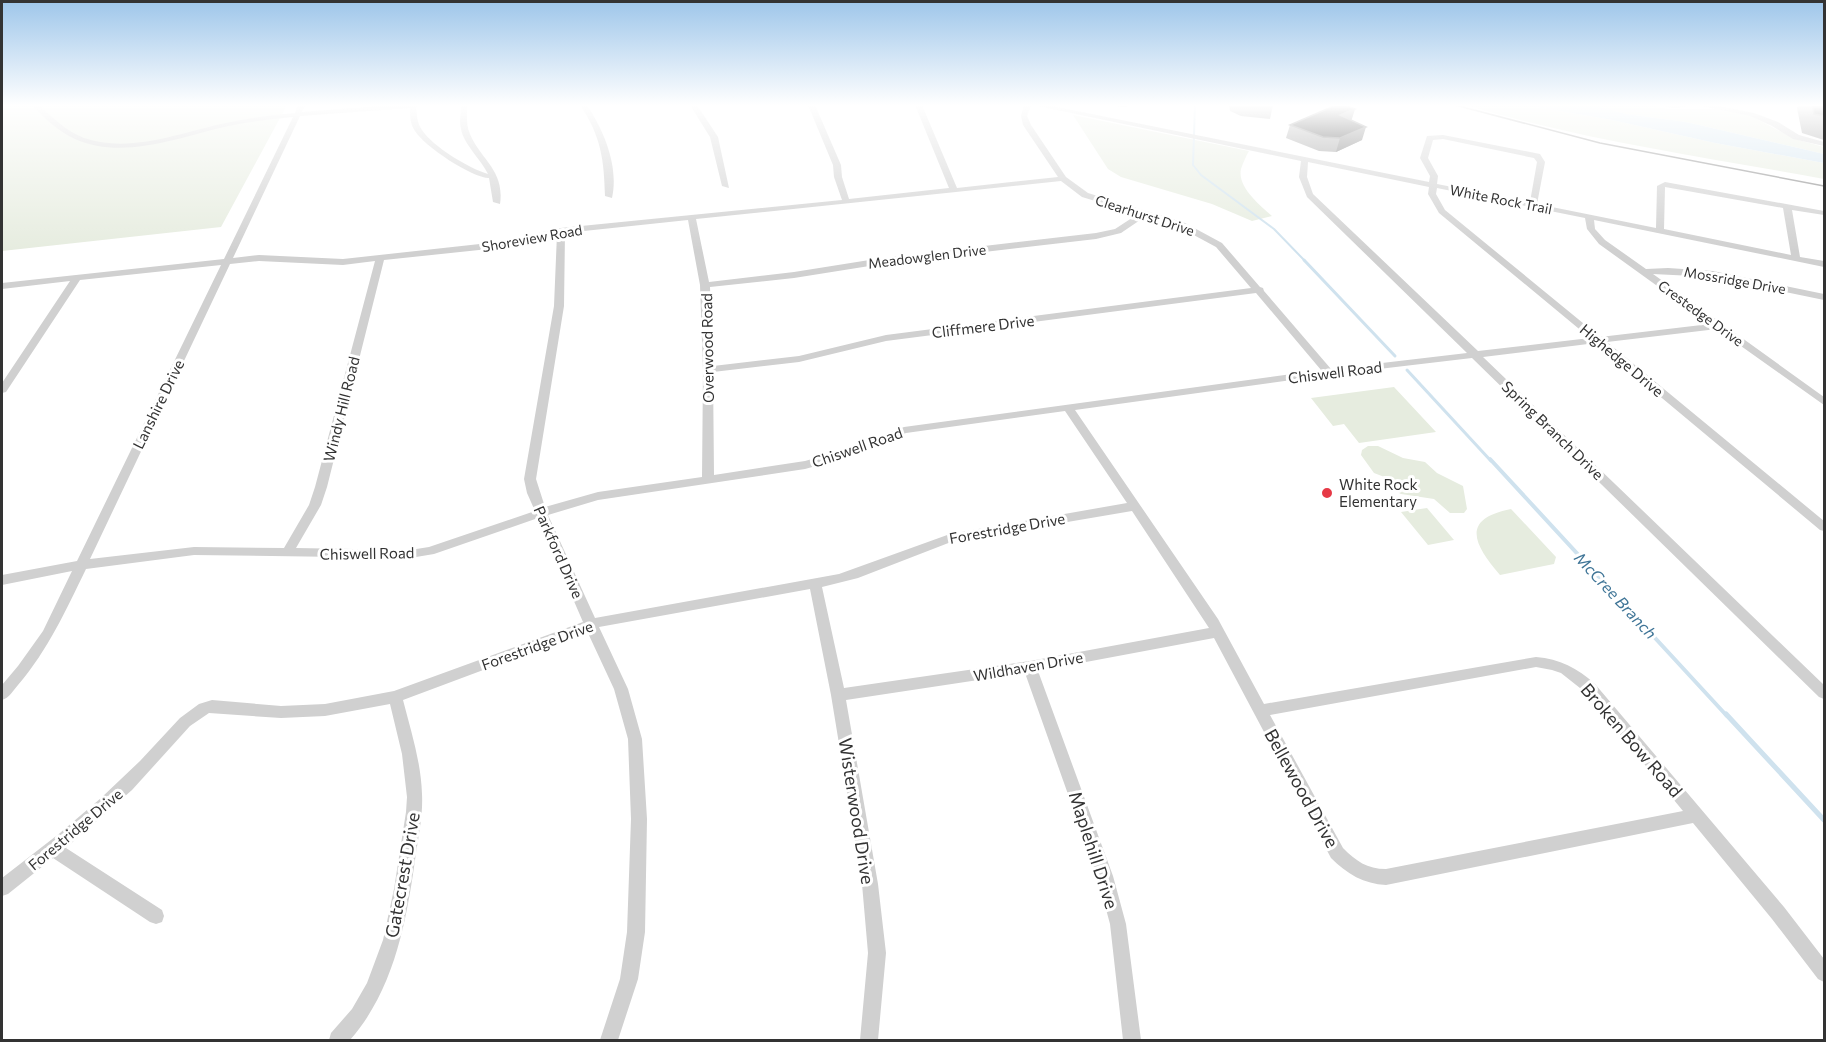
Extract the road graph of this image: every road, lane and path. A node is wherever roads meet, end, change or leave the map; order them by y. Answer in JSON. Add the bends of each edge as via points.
{"nodes":[{"id":1,"x":278,"y":154,"type":"edge"},
{"id":2,"x":447,"y":154,"type":"edge"},
{"id":3,"x":480,"y":154,"type":"edge"},
{"id":4,"x":607,"y":154,"type":"edge"},
{"id":5,"x":718,"y":154,"type":"edge"},
{"id":6,"x":832,"y":154,"type":"edge"},
{"id":7,"x":939,"y":154,"type":"edge"},
{"id":8,"x":1047,"y":154,"type":"edge"},
{"id":9,"x":1278,"y":154,"type":"edge"},
{"id":10,"x":1425,"y":154,"type":"edge"},
{"id":11,"x":1527,"y":154,"type":"edge"},
{"id":12,"x":1305,"y":159,"type":"junction"},
{"id":13,"x":493,"y":176,"type":"junction"},
{"id":14,"x":1063,"y":179,"type":"junction"},
{"id":15,"x":1433,"y":185,"type":"junction"},
{"id":16,"x":726,"y":186,"type":"dead end"},
{"id":17,"x":954,"y":190,"type":"junction"},
{"id":18,"x":609,"y":196,"type":"dead end"},
{"id":19,"x":846,"y":201,"type":"junction"},
{"id":20,"x":497,"y":202,"type":"dead end"},
{"id":21,"x":1533,"y":205,"type":"junction"},
{"id":22,"x":1787,"y":206,"type":"junction"},
{"id":23,"x":1824,"y":213,"type":"edge"},
{"id":24,"x":1144,"y":214,"type":"junction"},
{"id":25,"x":1588,"y":216,"type":"junction"},
{"id":26,"x":693,"y":218,"type":"junction"},
{"id":27,"x":561,"y":231,"type":"junction"},
{"id":28,"x":1660,"y":231,"type":"junction"},
{"id":29,"x":380,"y":258,"type":"junction"},
{"id":30,"x":1796,"y":258,"type":"junction"},
{"id":31,"x":226,"y":262,"type":"junction"},
{"id":32,"x":1824,"y":264,"type":"edge"},
{"id":33,"x":1646,"y":272,"type":"junction"},
{"id":34,"x":76,"y":278,"type":"junction"},
{"id":35,"x":705,"y":285,"type":"junction"},
{"id":36,"x":2,"y":286,"type":"edge"},
{"id":37,"x":1260,"y":290,"type":"junction"},
{"id":38,"x":1824,"y":297,"type":"edge"},
{"id":39,"x":1719,"y":326,"type":"junction"},
{"id":40,"x":1596,"y":339,"type":"junction"},
{"id":41,"x":1474,"y":354,"type":"junction"},
{"id":42,"x":708,"y":370,"type":"junction"},
{"id":43,"x":1328,"y":372,"type":"junction"},
{"id":44,"x":2,"y":390,"type":"edge"},
{"id":45,"x":1824,"y":402,"type":"edge"},
{"id":46,"x":1068,"y":408,"type":"junction"},
{"id":47,"x":708,"y":479,"type":"junction"},
{"id":48,"x":1135,"y":506,"type":"junction"},
{"id":49,"x":541,"y":512,"type":"junction"},
{"id":50,"x":1824,"y":527,"type":"edge"},
{"id":51,"x":287,"y":552,"type":"junction"},
{"id":52,"x":81,"y":565,"type":"junction"},
{"id":53,"x":2,"y":580,"type":"edge"},
{"id":54,"x":814,"y":583,"type":"junction"},
{"id":55,"x":591,"y":624,"type":"junction"},
{"id":56,"x":1217,"y":632,"type":"junction"},
{"id":57,"x":1030,"y":667,"type":"junction"},
{"id":58,"x":1824,"y":693,"type":"edge"},
{"id":59,"x":2,"y":694,"type":"edge"},
{"id":60,"x":838,"y":695,"type":"junction"},
{"id":61,"x":395,"y":697,"type":"junction"},
{"id":62,"x":1259,"y":711,"type":"junction"},
{"id":63,"x":1697,"y":815,"type":"junction"},
{"id":64,"x":53,"y":849,"type":"junction"},
{"id":65,"x":2,"y":888,"type":"edge"},
{"id":66,"x":156,"y":916,"type":"dead end"},
{"id":67,"x":1824,"y":973,"type":"edge"},
{"id":68,"x":338,"y":1041,"type":"edge"},
{"id":69,"x":609,"y":1041,"type":"edge"},
{"id":70,"x":869,"y":1041,"type":"edge"},
{"id":71,"x":1132,"y":1041,"type":"edge"}],
"edges":[{"from":1,"to":31,"type":"street","name":"Lanshire Drive"},
{"from":2,"to":13,"type":"street","via":[[484,176]]},
{"from":3,"to":13,"type":"street"},
{"from":4,"to":18,"type":"street"},
{"from":5,"to":16,"type":"street"},
{"from":6,"to":19,"type":"street"},
{"from":7,"to":17,"type":"street"},
{"from":8,"to":14,"type":"street","name":"Clearhurst Drive"},
{"from":9,"to":12,"type":"street","name":"White Rock Trail"},
{"from":10,"to":15,"type":"street","name":"Highedge Drive","via":[[1434,176]]},
{"from":11,"to":21,"type":"street","name":"Highedge Drive","via":[[1541,159]]},
{"from":12,"to":15,"type":"street","name":"White Rock Trail"},
{"from":12,"to":41,"type":"street","name":"Spring Branch Drive","via":[[1302,180],[1310,195]]},
{"from":13,"to":20,"type":"street"},
{"from":14,"to":17,"type":"street","name":"Shoreview Road"},
{"from":14,"to":24,"type":"street","name":"Clearhurst Drive","via":[[1085,195]]},
{"from":15,"to":21,"type":"street","name":"White Rock Trail"},
{"from":15,"to":40,"type":"street","name":"Highedge Drive","via":[[1432,194],[1442,211]]},
{"from":17,"to":19,"type":"street","name":"Shoreview Road"},
{"from":19,"to":26,"type":"street","name":"Shoreview Road"},
{"from":21,"to":25,"type":"street","name":"White Rock Trail"},
{"from":22,"to":23,"type":"street"},
{"from":22,"to":28,"type":"street","via":[[1665,184],[1661,186]]},
{"from":22,"to":30,"type":"street"},
{"from":24,"to":35,"type":"street","name":"Meadowglen Drive","via":[[1119,231],[1096,236]]},
{"from":24,"to":37,"type":"street","name":"Clearhurst Drive","via":[[1207,237],[1230,255]]},
{"from":25,"to":28,"type":"street","name":"White Rock Trail"},
{"from":25,"to":33,"type":"street","name":"Crestedge Drive","via":[[1591,229],[1602,242]]},
{"from":26,"to":27,"type":"street","name":"Shoreview Road"},
{"from":26,"to":35,"type":"street","name":"Overwood Road"},
{"from":27,"to":29,"type":"street","name":"Shoreview Road","via":[[498,245]]},
{"from":27,"to":49,"type":"street","name":"Parkford Drive","via":[[559,306],[531,464],[533,493]]},
{"from":28,"to":30,"type":"street","name":"White Rock Trail"},
{"from":29,"to":31,"type":"street","name":"Shoreview Road"},
{"from":29,"to":51,"type":"street","name":"Windy Hill Road","via":[[321,488],[315,506]]},
{"from":30,"to":32,"type":"street","name":"White Rock Trail"},
{"from":31,"to":34,"type":"street","name":"Shoreview Road"},
{"from":31,"to":52,"type":"street","name":"Lanshire Drive"},
{"from":33,"to":38,"type":"street","name":"Mossridge Drive","via":[[1701,272]]},
{"from":33,"to":39,"type":"street","name":"Crestedge Drive"},
{"from":34,"to":36,"type":"street","name":"Shoreview Road"},
{"from":34,"to":44,"type":"street"},
{"from":35,"to":42,"type":"street","name":"Overwood Road"},
{"from":37,"to":42,"type":"street","name":"Cliffmere Drive","via":[[886,338],[799,359]]},
{"from":37,"to":43,"type":"street","name":"Clearhurst Drive"},
{"from":39,"to":40,"type":"street","name":"Chiswell Road"},
{"from":39,"to":45,"type":"street","name":"Crestedge Drive"},
{"from":40,"to":41,"type":"street","name":"Chiswell Road"},
{"from":40,"to":50,"type":"street","name":"Highedge Drive"},
{"from":41,"to":43,"type":"street","name":"Chiswell Road"},
{"from":41,"to":58,"type":"street","name":"Spring Branch Drive"},
{"from":42,"to":47,"type":"street","name":"Overwood Road"},
{"from":43,"to":46,"type":"street","name":"Chiswell Road"},
{"from":46,"to":47,"type":"street","name":"Chiswell Road","via":[[904,429],[826,460]]},
{"from":46,"to":48,"type":"street","name":"Bellewood Drive"},
{"from":47,"to":49,"type":"street","name":"Chiswell Road","via":[[598,496]]},
{"from":48,"to":54,"type":"street","name":"Forestridge Drive","via":[[950,538],[859,573]]},
{"from":48,"to":56,"type":"street","name":"Bellewood Drive"},
{"from":49,"to":51,"type":"street","name":"Chiswell Road","via":[[410,554]]},
{"from":49,"to":55,"type":"street","name":"Parkford Drive"},
{"from":51,"to":52,"type":"street","name":"Chiswell Road","via":[[195,551]]},
{"from":52,"to":53,"type":"street","name":"Chiswell Road"},
{"from":52,"to":59,"type":"street","name":"Lanshire Drive","via":[[48,634]]},
{"from":54,"to":55,"type":"street","name":"Forestridge Drive"},
{"from":54,"to":60,"type":"street","name":"Wisterwood Drive"},
{"from":55,"to":61,"type":"street","name":"Forestridge Drive"},
{"from":55,"to":69,"type":"street","name":"Parkford Drive","via":[[621,689],[635,739],[639,819],[636,932],[629,979]]},
{"from":56,"to":57,"type":"street","name":"Wildhaven Drive"},
{"from":56,"to":62,"type":"street","name":"Bellewood Drive"},
{"from":57,"to":60,"type":"street","name":"Wildhaven Drive"},
{"from":57,"to":71,"type":"street","name":"Maplehill Drive","via":[[1105,876],[1118,924]]},
{"from":60,"to":70,"type":"street","name":"Wisterwood Drive","via":[[870,884],[877,953]]},
{"from":61,"to":64,"type":"street","name":"Forestridge Drive","via":[[325,710],[204,708],[185,722],[130,782]]},
{"from":61,"to":68,"type":"street","name":"Gatecrest Drive","via":[[414,770],[414,812],[389,949],[360,1014]]},
{"from":62,"to":63,"type":"street","name":"Broken Bow Road","via":[[1536,662],[1550,663],[1566,668],[1590,688]]},
{"from":62,"to":63,"type":"street","name":"Bellewood Drive","via":[[1337,853],[1348,865],[1370,876],[1386,877]]},
{"from":63,"to":67,"type":"street","name":"Broken Bow Road"},
{"from":64,"to":65,"type":"street","name":"Forestridge Drive"},
{"from":64,"to":66,"type":"street"}]}
